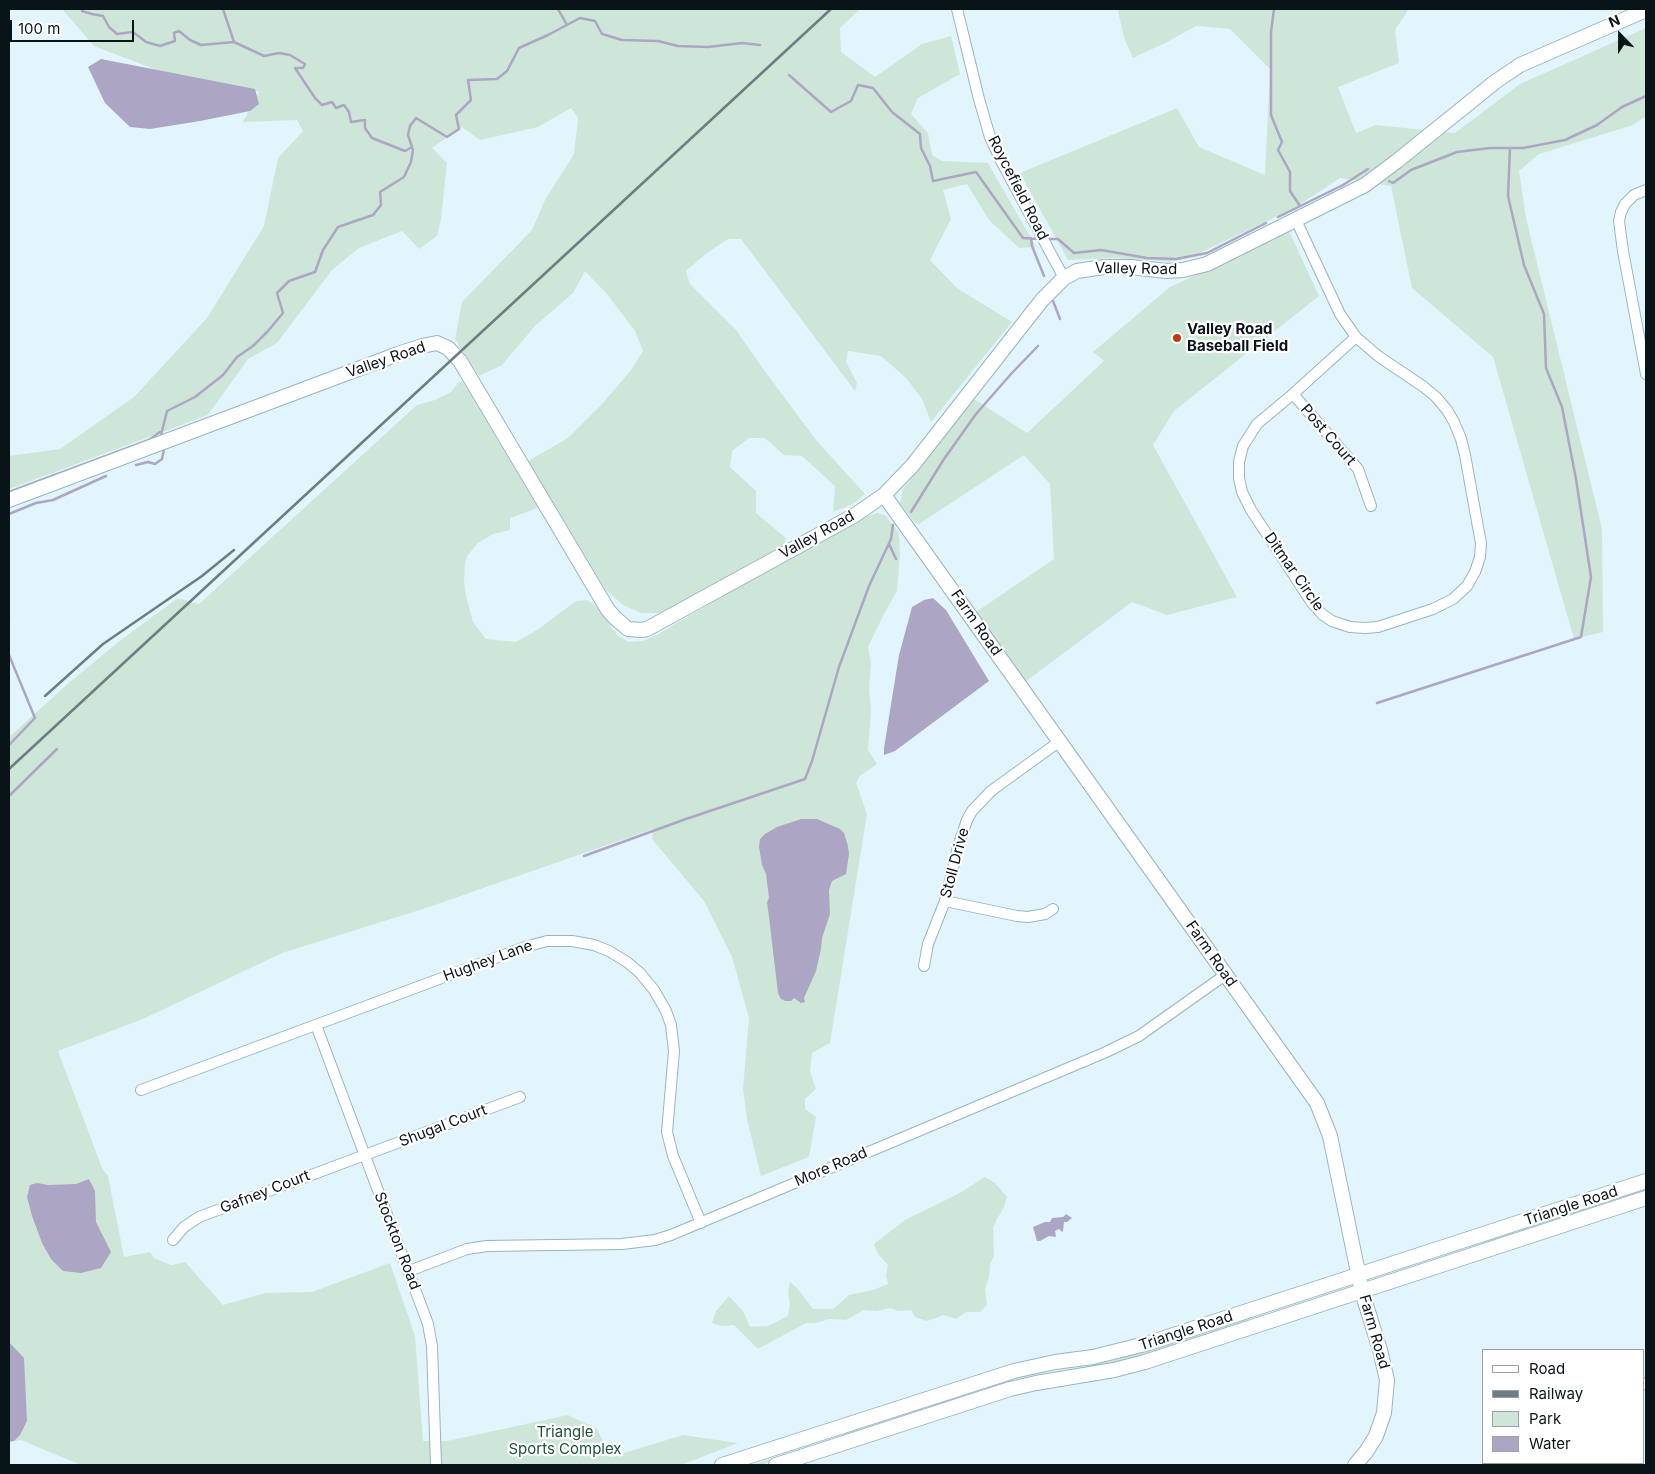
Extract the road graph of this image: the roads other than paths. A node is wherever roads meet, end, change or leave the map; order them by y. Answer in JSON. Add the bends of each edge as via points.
{"nodes":[{"id":1,"x":957,"y":9,"type":"edge"},
{"id":2,"x":1646,"y":10,"type":"edge"},
{"id":3,"x":1646,"y":190,"type":"edge"},
{"id":4,"x":1295,"y":218,"type":"junction"},
{"id":5,"x":1064,"y":278,"type":"junction"},
{"id":6,"x":1356,"y":337,"type":"junction"},
{"id":7,"x":1646,"y":374,"type":"edge"},
{"id":8,"x":1293,"y":394,"type":"junction"},
{"id":9,"x":884,"y":495,"type":"junction"},
{"id":10,"x":9,"y":500,"type":"edge"},
{"id":11,"x":1370,"y":506,"type":"dead end"},
{"id":12,"x":1060,"y":741,"type":"junction"},
{"id":13,"x":946,"y":901,"type":"junction"},
{"id":14,"x":1053,"y":909,"type":"dead end"},
{"id":15,"x":924,"y":966,"type":"dead end"},
{"id":16,"x":1225,"y":975,"type":"junction"},
{"id":17,"x":316,"y":1025,"type":"junction"},
{"id":18,"x":141,"y":1090,"type":"dead end"},
{"id":19,"x":520,"y":1097,"type":"dead end"},
{"id":20,"x":365,"y":1155,"type":"junction"},
{"id":21,"x":1646,"y":1181,"type":"edge"},
{"id":22,"x":1646,"y":1198,"type":"edge"},
{"id":23,"x":701,"y":1223,"type":"junction"},
{"id":24,"x":173,"y":1240,"type":"dead end"},
{"id":25,"x":409,"y":1271,"type":"junction"},
{"id":26,"x":1359,"y":1275,"type":"junction"},
{"id":27,"x":1362,"y":1292,"type":"junction"},
{"id":28,"x":729,"y":1464,"type":"edge"},
{"id":29,"x":436,"y":1465,"type":"edge"},
{"id":30,"x":776,"y":1465,"type":"edge"},
{"id":31,"x":1355,"y":1465,"type":"edge"}],
"edges":[{"from":1,"to":5,"type":"street","name":"Roycefield Road","via":[[990,137]]},
{"from":2,"to":4,"type":"street","name":"Valley Road","via":[[1520,65],[1373,179]]},
{"from":3,"to":7,"type":"street","via":[[1625,204],[1620,229]]},
{"from":4,"to":5,"type":"street","name":"Valley Road","via":[[1194,268],[1166,271],[1104,267],[1077,271]]},
{"from":4,"to":6,"type":"street","name":"Ditmar Circle","via":[[1340,314]]},
{"from":5,"to":9,"type":"street","name":"Valley Road","via":[[1042,300],[912,466]]},
{"from":6,"to":8,"type":"street","name":"Ditmar Circle"},
{"from":6,"to":8,"type":"street","name":"Ditmar Circle","via":[[1436,397],[1447,410],[1461,439],[1480,550],[1475,572],[1453,600],[1378,627],[1365,628],[1332,621],[1312,603],[1251,510],[1238,478],[1243,446],[1249,435],[1257,424]]},
{"from":8,"to":11,"type":"street","name":"Post Court","via":[[1358,469]]},
{"from":9,"to":10,"type":"street","name":"Valley Road","via":[[855,515],[658,624],[641,630],[628,629],[608,610],[460,361],[448,348],[437,343],[398,354]]},
{"from":9,"to":12,"type":"street","name":"Farm Road"},
{"from":12,"to":13,"type":"street","name":"Stoll Drive","via":[[991,791],[972,811],[958,847]]},
{"from":12,"to":16,"type":"street","name":"Farm Road"},
{"from":13,"to":14,"type":"street","via":[[1022,917],[1045,914]]},
{"from":13,"to":15,"type":"street","name":"Stoll Drive","via":[[928,944]]},
{"from":16,"to":23,"type":"street","name":"More Road","via":[[1139,1036]]},
{"from":16,"to":26,"type":"street","name":"Farm Road","via":[[1316,1103],[1325,1122]]},
{"from":17,"to":18,"type":"street","name":"Hughey Lane"},
{"from":17,"to":20,"type":"street","name":"Stockton Road"},
{"from":17,"to":23,"type":"street","name":"Hughey Lane","via":[[539,943],[572,941],[609,951],[640,973],[654,990],[671,1025],[674,1051],[667,1132],[673,1156]]},
{"from":19,"to":20,"type":"street","name":"Shugal Court"},
{"from":20,"to":24,"type":"street","name":"Gafney Court","via":[[199,1217]]},
{"from":20,"to":25,"type":"street","name":"Stockton Road"},
{"from":21,"to":26,"type":"street","name":"Triangle Road"},
{"from":22,"to":27,"type":"street","name":"Triangle Road"},
{"from":23,"to":25,"type":"street","name":"More Road","via":[[655,1240],[622,1244],[467,1249]]},
{"from":25,"to":29,"type":"street","name":"Stockton Road","via":[[428,1324],[432,1346]]},
{"from":26,"to":27,"type":"street","name":"Farm Road"},
{"from":26,"to":28,"type":"street","name":"Triangle Road","via":[[1121,1351],[1014,1371]]},
{"from":27,"to":30,"type":"street","name":"Triangle Road","via":[[1145,1362],[1010,1390]]},
{"from":27,"to":31,"type":"street","name":"Farm Road","via":[[1387,1380],[1384,1413],[1376,1436]]}]}
